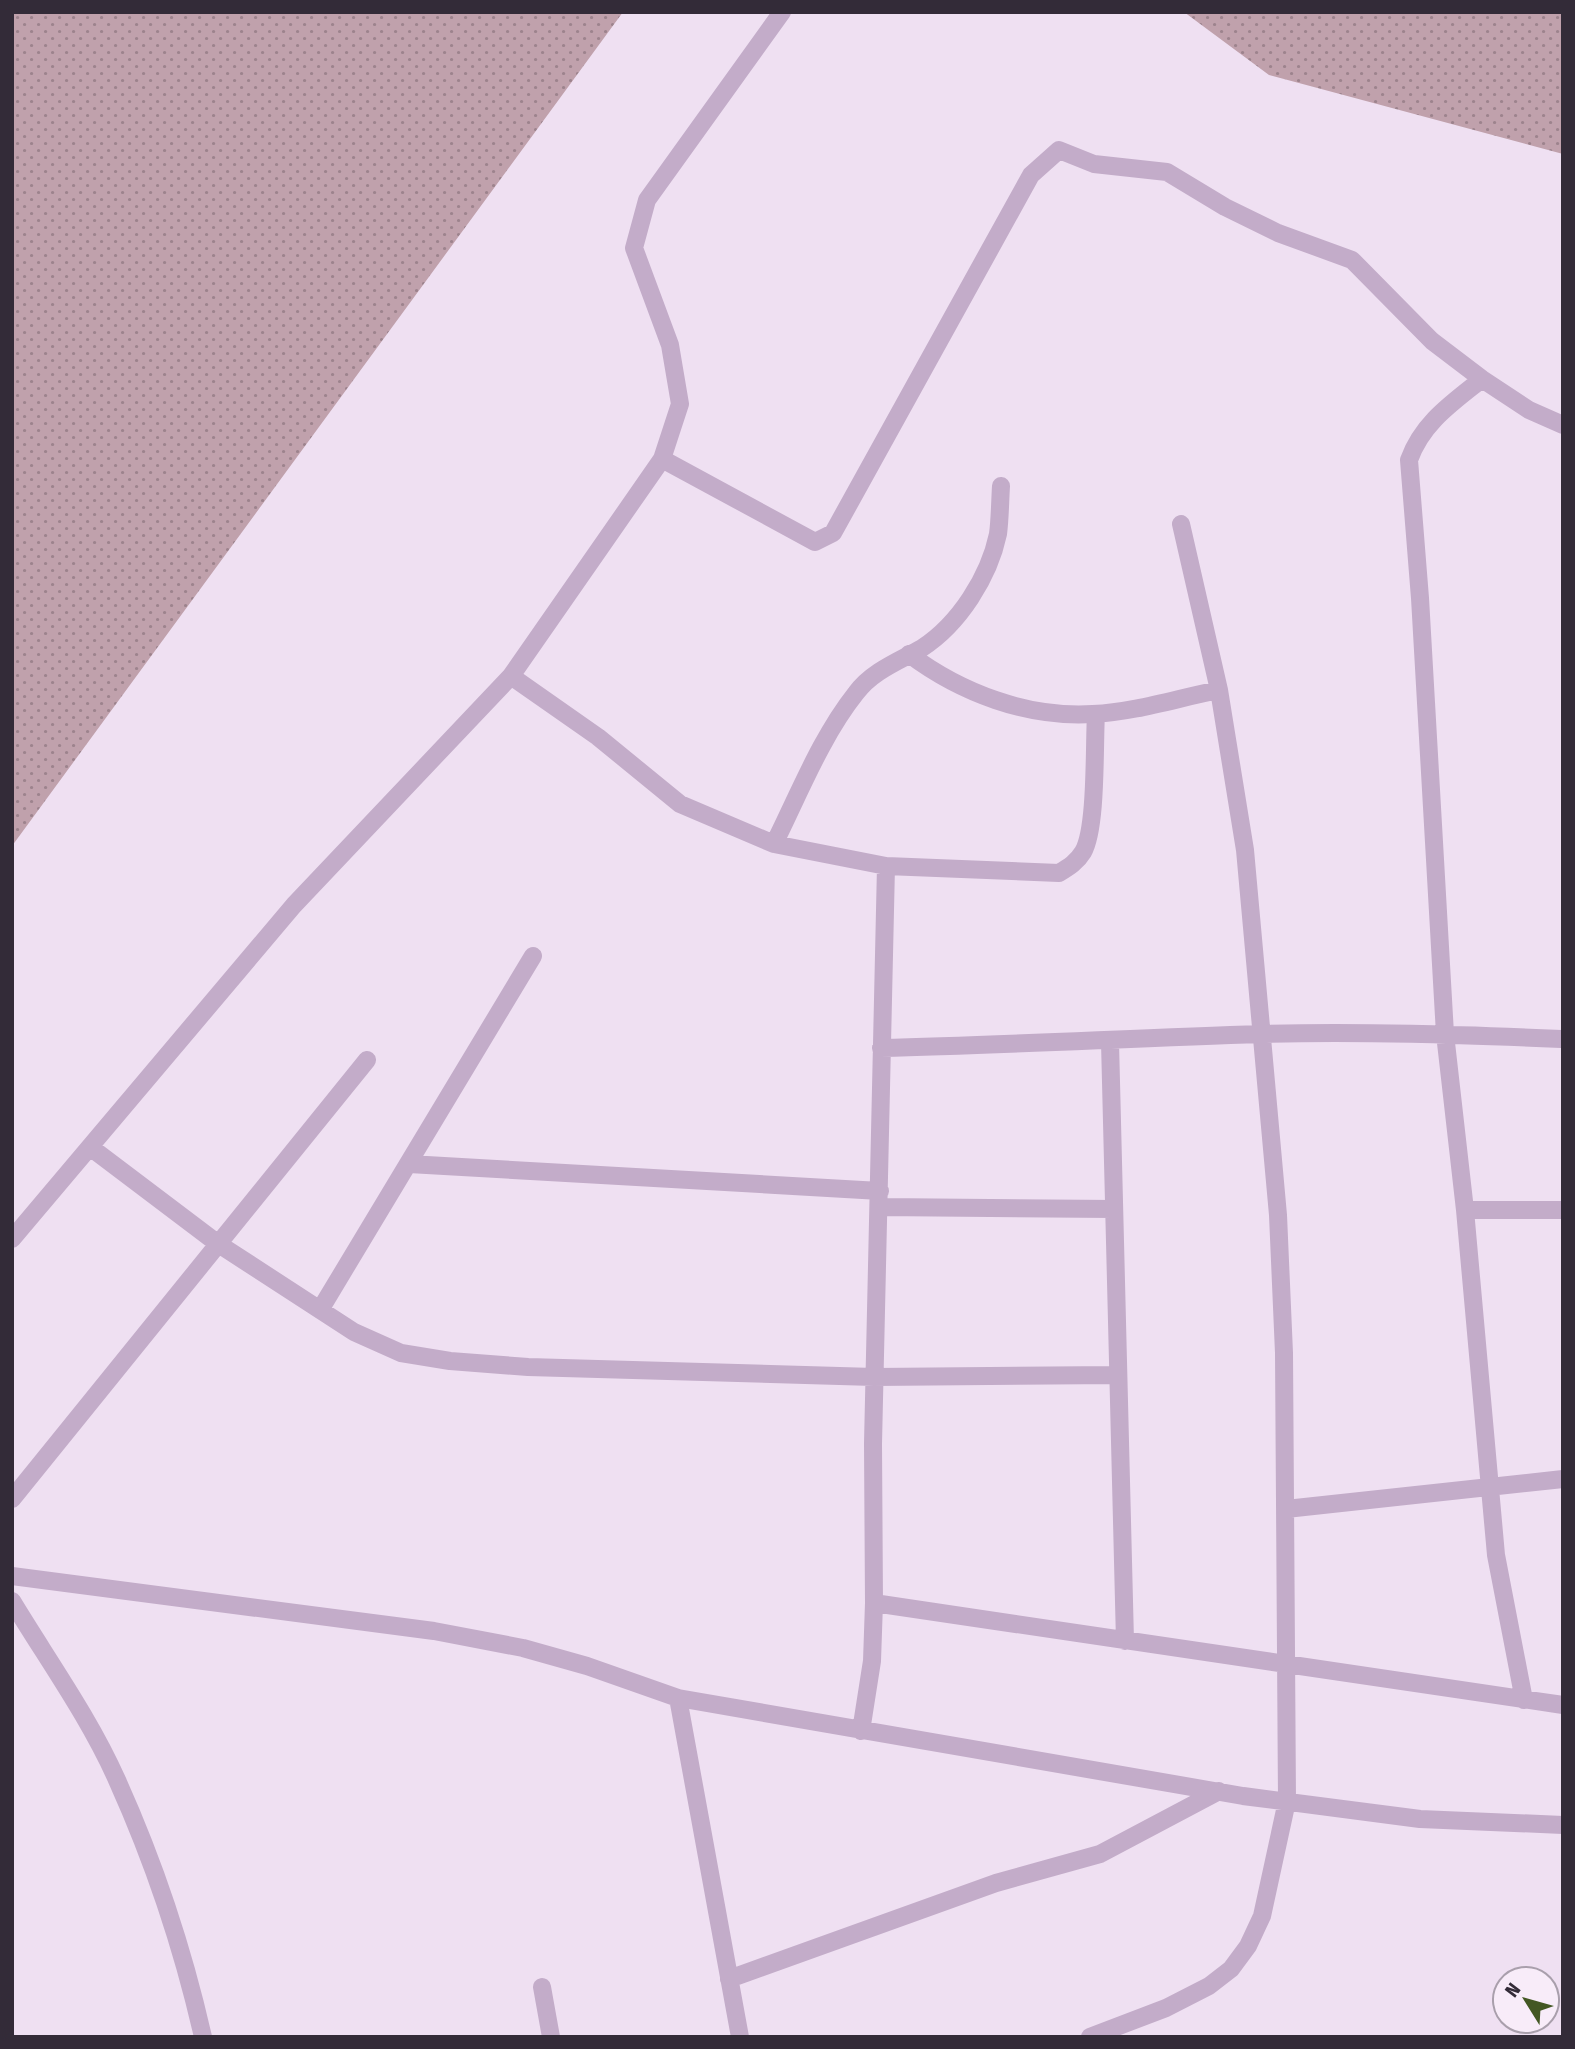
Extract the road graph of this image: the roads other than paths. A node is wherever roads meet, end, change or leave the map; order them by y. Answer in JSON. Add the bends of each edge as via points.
{"nodes":[{"id":1,"x":782,"y":12,"type":"edge"},
{"id":2,"x":1482,"y":380,"type":"junction"},
{"id":3,"x":1563,"y":425,"type":"edge"},
{"id":4,"x":662,"y":458,"type":"junction"},
{"id":5,"x":1001,"y":486,"type":"dead end"},
{"id":6,"x":1181,"y":524,"type":"dead end"},
{"id":7,"x":909,"y":654,"type":"junction"},
{"id":8,"x":511,"y":676,"type":"junction"},
{"id":9,"x":1219,"y":690,"type":"junction"},
{"id":10,"x":1096,"y":714,"type":"junction"},
{"id":11,"x":774,"y":844,"type":"junction"},
{"id":12,"x":886,"y":866,"type":"junction"},
{"id":13,"x":533,"y":956,"type":"dead end"},
{"id":14,"x":1262,"y":1034,"type":"junction"},
{"id":15,"x":1445,"y":1034,"type":"junction"},
{"id":16,"x":1563,"y":1040,"type":"edge"},
{"id":17,"x":1110,"y":1042,"type":"junction"},
{"id":18,"x":881,"y":1048,"type":"junction"},
{"id":19,"x":367,"y":1060,"type":"dead end"},
{"id":20,"x":90,"y":1147,"type":"junction"},
{"id":21,"x":409,"y":1164,"type":"junction"},
{"id":22,"x":880,"y":1199,"type":"junction"},
{"id":23,"x":1114,"y":1209,"type":"junction"},
{"id":24,"x":1465,"y":1210,"type":"junction"},
{"id":25,"x":1563,"y":1210,"type":"edge"},
{"id":26,"x":12,"y":1239,"type":"edge"},
{"id":27,"x":217,"y":1243,"type":"junction"},
{"id":28,"x":320,"y":1310,"type":"junction"},
{"id":29,"x":1118,"y":1376,"type":"junction"},
{"id":30,"x":874,"y":1377,"type":"junction"},
{"id":31,"x":1563,"y":1479,"type":"edge"},
{"id":32,"x":1489,"y":1489,"type":"junction"},
{"id":33,"x":12,"y":1499,"type":"edge"},
{"id":34,"x":1286,"y":1509,"type":"junction"},
{"id":35,"x":12,"y":1576,"type":"edge"},
{"id":36,"x":12,"y":1601,"type":"edge"},
{"id":37,"x":874,"y":1603,"type":"junction"},
{"id":38,"x":1125,"y":1641,"type":"junction"},
{"id":39,"x":1287,"y":1667,"type":"junction"},
{"id":40,"x":678,"y":1698,"type":"junction"},
{"id":41,"x":1524,"y":1700,"type":"junction"},
{"id":42,"x":1563,"y":1706,"type":"edge"},
{"id":43,"x":861,"y":1731,"type":"junction"},
{"id":44,"x":1219,"y":1791,"type":"junction"},
{"id":45,"x":1287,"y":1801,"type":"junction"},
{"id":46,"x":1563,"y":1825,"type":"edge"},
{"id":47,"x":729,"y":1979,"type":"junction"},
{"id":48,"x":542,"y":1987,"type":"dead end"},
{"id":49,"x":203,"y":2037,"type":"edge"},
{"id":50,"x":551,"y":2037,"type":"edge"},
{"id":51,"x":740,"y":2037,"type":"edge"},
{"id":52,"x":1090,"y":2037,"type":"edge"}],
"edges":[{"from":1,"to":4,"type":"street","via":[[647,200],[634,248],[670,345],[680,404]]},
{"from":2,"to":3,"type":"street"},
{"from":2,"to":4,"type":"street","via":[[1432,341],[1352,260],[1278,233],[1167,172],[1094,164],[1059,150],[1031,175],[833,533],[815,542]]},
{"from":2,"to":15,"type":"street","via":[[1428,426],[1416,440],[1409,460]]},
{"from":4,"to":8,"type":"street"},
{"from":5,"to":7,"type":"street","via":[[997,536],[976,590],[956,618]]},
{"from":6,"to":9,"type":"street"},
{"from":7,"to":10,"type":"street","via":[[938,676],[1023,708],[1063,715]]},
{"from":7,"to":11,"type":"street","via":[[856,692],[827,738]]},
{"from":8,"to":11,"type":"street","via":[[598,737],[680,804]]},
{"from":8,"to":20,"type":"street","via":[[294,905]]},
{"from":9,"to":10,"type":"street"},
{"from":9,"to":14,"type":"street","via":[[1245,850]]},
{"from":10,"to":12,"type":"street","via":[[1090,824],[1085,849],[1075,863],[1059,873]]},
{"from":11,"to":12,"type":"street"},
{"from":12,"to":18,"type":"street"},
{"from":13,"to":21,"type":"street"},
{"from":14,"to":15,"type":"street"},
{"from":14,"to":17,"type":"street"},
{"from":14,"to":34,"type":"street","via":[[1279,1229]]},
{"from":15,"to":16,"type":"street"},
{"from":15,"to":24,"type":"street"},
{"from":17,"to":18,"type":"street"},
{"from":17,"to":23,"type":"street"},
{"from":18,"to":22,"type":"street"},
{"from":19,"to":27,"type":"street"},
{"from":20,"to":26,"type":"street"},
{"from":20,"to":27,"type":"street"},
{"from":21,"to":22,"type":"street"},
{"from":21,"to":28,"type":"street"},
{"from":22,"to":23,"type":"street"},
{"from":22,"to":30,"type":"street"},
{"from":23,"to":29,"type":"street"},
{"from":24,"to":25,"type":"street"},
{"from":24,"to":32,"type":"street"},
{"from":27,"to":28,"type":"street"},
{"from":27,"to":33,"type":"street"},
{"from":28,"to":30,"type":"street","via":[[401,1353],[450,1362]]},
{"from":29,"to":30,"type":"street"},
{"from":29,"to":38,"type":"street"},
{"from":30,"to":37,"type":"street"},
{"from":31,"to":32,"type":"street"},
{"from":32,"to":34,"type":"street"},
{"from":32,"to":41,"type":"street","via":[[1506,1616]]},
{"from":34,"to":39,"type":"street"},
{"from":35,"to":40,"type":"street","via":[[523,1648]]},
{"from":36,"to":49,"type":"street","via":[[117,1778],[153,1869]]},
{"from":37,"to":38,"type":"street"},
{"from":37,"to":43,"type":"street","via":[[872,1661]]},
{"from":38,"to":39,"type":"street"},
{"from":39,"to":41,"type":"street"},
{"from":39,"to":45,"type":"street"},
{"from":40,"to":43,"type":"street"},
{"from":40,"to":47,"type":"street"},
{"from":41,"to":42,"type":"street"},
{"from":43,"to":44,"type":"street"},
{"from":44,"to":45,"type":"street"},
{"from":44,"to":47,"type":"street","via":[[1100,1854],[996,1883]]},
{"from":45,"to":46,"type":"street","via":[[1420,1819]]},
{"from":45,"to":52,"type":"street","via":[[1262,1916],[1231,1969],[1166,2008]]},
{"from":47,"to":51,"type":"street"},
{"from":48,"to":50,"type":"street"}]}
